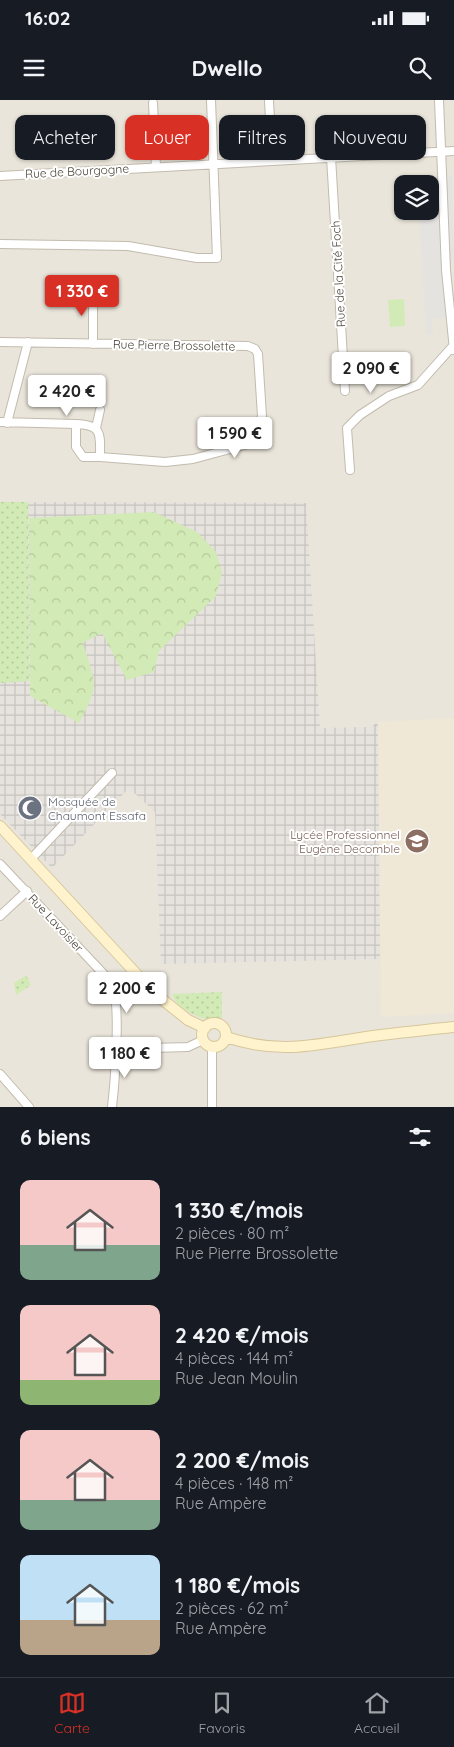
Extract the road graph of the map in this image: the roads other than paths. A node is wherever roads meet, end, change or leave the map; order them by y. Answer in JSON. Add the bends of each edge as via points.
{"nodes":[{"id":1,"x":211,"y":100,"type":"edge"},
{"id":2,"x":269,"y":100,"type":"edge"},
{"id":3,"x":439,"y":100,"type":"edge"},
{"id":4,"x":153,"y":103,"type":"dead end"},
{"id":5,"x":270,"y":115,"type":"edge"},
{"id":6,"x":442,"y":151,"type":"junction"},
{"id":7,"x":454,"y":151,"type":"edge"},
{"id":8,"x":426,"y":152,"type":"edge"},
{"id":9,"x":272,"y":160,"type":"edge"},
{"id":10,"x":331,"y":160,"type":"edge"},
{"id":11,"x":213,"y":163,"type":"junction"},
{"id":12,"x":156,"y":167,"type":"junction"},
{"id":13,"x":0,"y":176,"type":"edge"},
{"id":14,"x":0,"y":244,"type":"edge"},
{"id":15,"x":93,"y":290,"type":"dead end"},
{"id":16,"x":0,"y":342,"type":"edge"},
{"id":17,"x":28,"y":342,"type":"junction"},
{"id":18,"x":93,"y":344,"type":"junction"},
{"id":19,"x":453,"y":348,"type":"edge"},
{"id":20,"x":345,"y":391,"type":"dead end"},
{"id":21,"x":100,"y":410,"type":"dead end"},
{"id":22,"x":3,"y":422,"type":"edge"},
{"id":23,"x":76,"y":424,"type":"junction"},
{"id":24,"x":96,"y":428,"type":"junction"},
{"id":25,"x":100,"y":456,"type":"junction"},
{"id":26,"x":350,"y":470,"type":"dead end"},
{"id":27,"x":112,"y":773,"type":"dead end"},
{"id":28,"x":0,"y":826,"type":"edge"},
{"id":29,"x":31,"y":859,"type":"junction"},
{"id":30,"x":0,"y":864,"type":"edge"},
{"id":31,"x":27,"y":891,"type":"junction"},
{"id":32,"x":0,"y":916,"type":"edge"},
{"id":33,"x":454,"y":1027,"type":"edge"},
{"id":34,"x":205,"y":1028,"type":"junction"},
{"id":35,"x":226,"y":1037,"type":"junction"},
{"id":36,"x":203,"y":1040,"type":"junction"},
{"id":37,"x":212,"y":1047,"type":"junction"},
{"id":38,"x":115,"y":1049,"type":"junction"},
{"id":39,"x":0,"y":1074,"type":"edge"},
{"id":40,"x":28,"y":1107,"type":"edge"},
{"id":41,"x":112,"y":1107,"type":"edge"},
{"id":42,"x":212,"y":1107,"type":"edge"}],
"edges":[{"from":1,"to":11,"type":"street"},
{"from":2,"to":5,"type":"street"},
{"from":3,"to":6,"type":"street"},
{"from":4,"to":12,"type":"street"},
{"from":6,"to":7,"type":"street","name":"Rue de Bourgogne"},
{"from":6,"to":8,"type":"street","name":"Rue de Bourgogne"},
{"from":6,"to":19,"type":"street","via":[[446,270]]},
{"from":9,"to":11,"type":"street","name":"Rue de Bourgogne"},
{"from":10,"to":20,"type":"street","name":"Rue de la Cité Foch"},
{"from":11,"to":12,"type":"street","name":"Rue de Bourgogne"},
{"from":11,"to":14,"type":"street","via":[[217,258],[197,258],[128,246]]},
{"from":12,"to":13,"type":"street","name":"Rue de Bourgogne"},
{"from":15,"to":18,"type":"street"},
{"from":16,"to":17,"type":"street","name":"Rue Pierre Brossolette"},
{"from":17,"to":18,"type":"street","name":"Rue Pierre Brossolette"},
{"from":17,"to":22,"type":"street"},
{"from":18,"to":25,"type":"street","name":"Rue Pierre Brossolette","via":[[248,346],[258,354],[262,416],[253,437],[245,445],[193,459],[165,462]]},
{"from":19,"to":26,"type":"street","via":[[418,385],[389,396],[360,415],[348,428]]},
{"from":21,"to":24,"type":"street"},
{"from":22,"to":23,"type":"street"},
{"from":23,"to":24,"type":"street","via":[[89,424]]},
{"from":23,"to":25,"type":"street","via":[[76,447],[83,457]]},
{"from":24,"to":25,"type":"street","via":[[100,434]]},
{"from":27,"to":29,"type":"street"},
{"from":28,"to":29,"type":"street"},
{"from":29,"to":34,"type":"street","via":[[152,992],[192,1023]]},
{"from":30,"to":31,"type":"street","name":"Rue Lavoisier"},
{"from":31,"to":32,"type":"street"},
{"from":31,"to":38,"type":"street","name":"Rue Lavoisier","via":[[112,983],[116,1010]]},
{"from":33,"to":35,"type":"street","via":[[393,1033],[307,1048],[260,1046]]},
{"from":34,"to":35,"type":"street","via":[[219,1024]]},
{"from":34,"to":36,"type":"street"},
{"from":35,"to":37,"type":"street","via":[[223,1044]]},
{"from":36,"to":37,"type":"street"},
{"from":36,"to":38,"type":"street","via":[[188,1046]]},
{"from":37,"to":42,"type":"street"},
{"from":38,"to":41,"type":"street"},
{"from":39,"to":40,"type":"street"}]}
